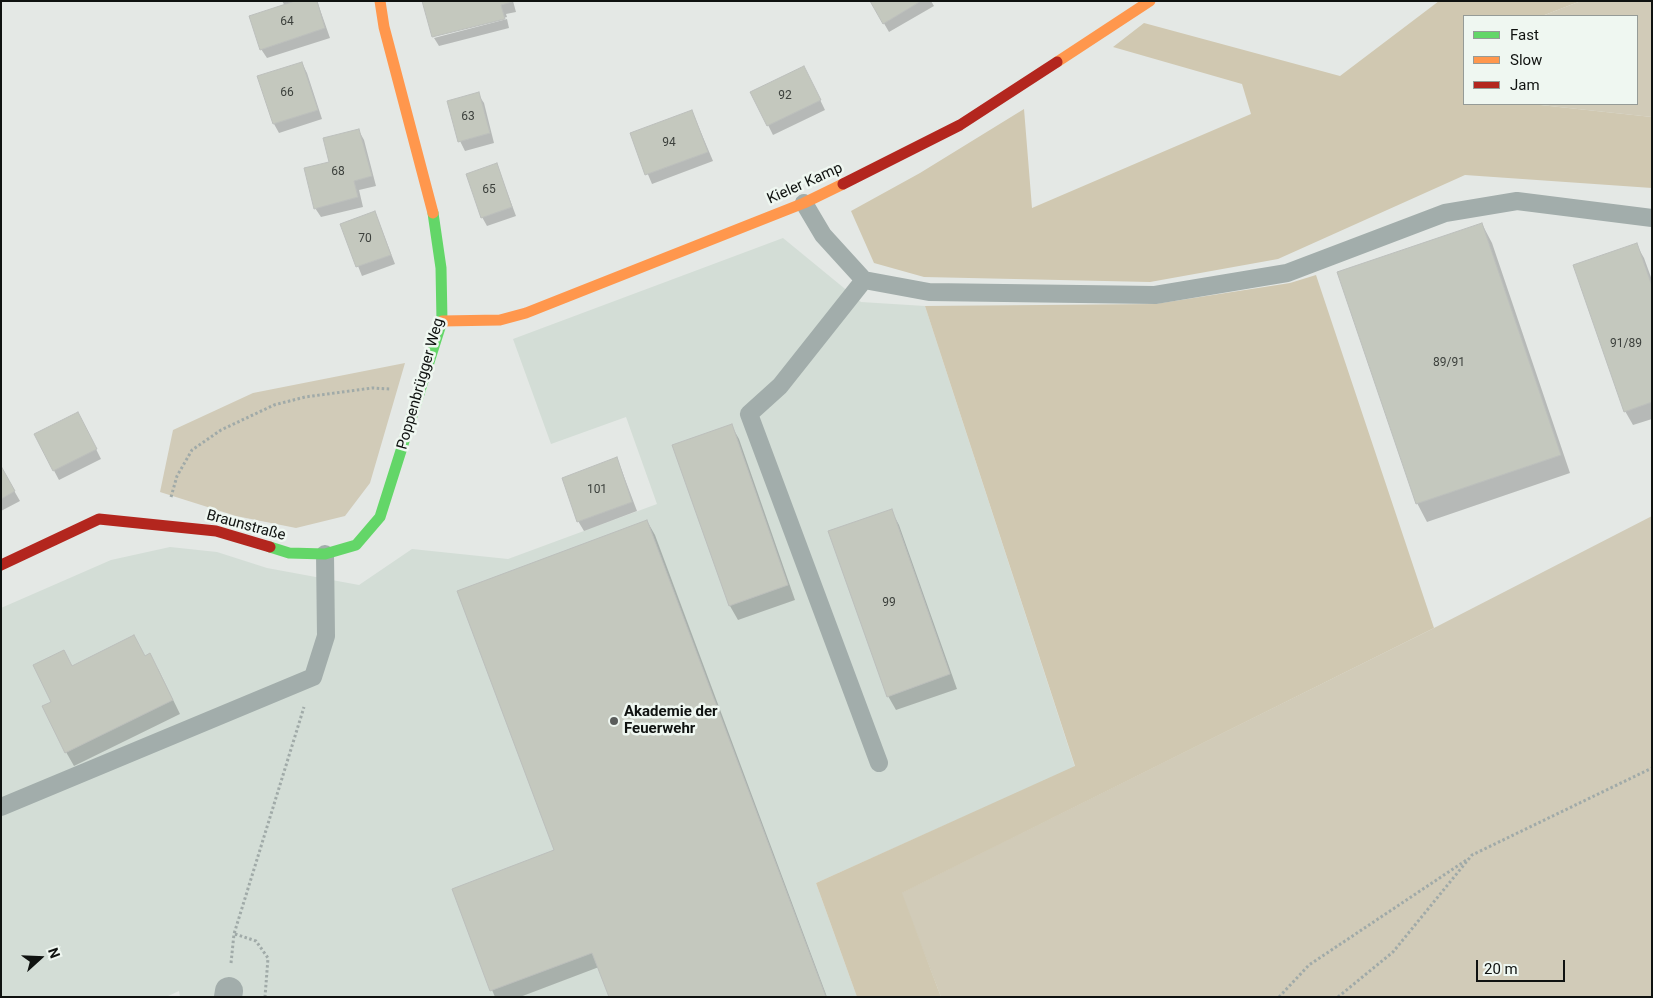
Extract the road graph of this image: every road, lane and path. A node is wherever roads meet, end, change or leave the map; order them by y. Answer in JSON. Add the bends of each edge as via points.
{"nodes":[{"id":1,"x":380,"y":1,"type":"edge"},
{"id":2,"x":1150,"y":1,"type":"edge"},
{"id":3,"x":804,"y":203,"type":"junction"},
{"id":4,"x":1652,"y":218,"type":"edge"},
{"id":5,"x":864,"y":280,"type":"junction"},
{"id":6,"x":442,"y":321,"type":"junction"},
{"id":7,"x":421,"y":390,"type":"junction"},
{"id":8,"x":162,"y":524,"type":"junction"},
{"id":9,"x":325,"y":554,"type":"junction"},
{"id":10,"x":1,"y":565,"type":"edge"},
{"id":11,"x":313,"y":677,"type":"junction"},
{"id":12,"x":879,"y":763,"type":"dead end"},
{"id":13,"x":1652,"y":768,"type":"edge"},
{"id":14,"x":1,"y":807,"type":"edge"},
{"id":15,"x":1472,"y":856,"type":"junction"},
{"id":16,"x":234,"y":934,"type":"junction"},
{"id":17,"x":229,"y":994,"type":"edge"},
{"id":18,"x":265,"y":997,"type":"edge"},
{"id":19,"x":1279,"y":997,"type":"edge"},
{"id":20,"x":1338,"y":997,"type":"edge"}],
"edges":[{"from":1,"to":6,"type":"street","name":"Poppenbrügger Weg","via":[[433,214],[441,268]]},
{"from":2,"to":3,"type":"street","name":"Kieler Kamp","via":[[960,125]]},
{"from":3,"to":5,"type":"lane","via":[[823,235]]},
{"from":3,"to":6,"type":"street","name":"Kieler Kamp","via":[[526,313],[500,320]]},
{"from":4,"to":5,"type":"lane","via":[[1517,201],[1445,213],[1287,273],[1155,295],[929,292]]},
{"from":5,"to":12,"type":"lane","via":[[780,386],[749,414]]},
{"from":6,"to":7,"type":"street","name":"Poppenbrügger Weg"},
{"from":7,"to":8,"type":"path","via":[[372,388],[305,397],[274,405],[221,430],[192,450],[177,476]]},
{"from":7,"to":9,"type":"street","name":"Poppenbrügger Weg","via":[[380,517],[356,545]]},
{"from":8,"to":9,"type":"street","name":"Braunstraße","via":[[216,531],[288,553]]},
{"from":8,"to":10,"type":"street","name":"Braunstraße","via":[[99,519]]},
{"from":9,"to":11,"type":"lane","via":[[326,636]]},
{"from":11,"to":14,"type":"lane"},
{"from":11,"to":16,"type":"path"},
{"from":13,"to":15,"type":"path"},
{"from":15,"to":19,"type":"path","via":[[1309,965]]},
{"from":15,"to":20,"type":"path","via":[[1393,952]]},
{"from":16,"to":17,"type":"path"},
{"from":16,"to":18,"type":"path","via":[[256,941],[268,958]]}]}
